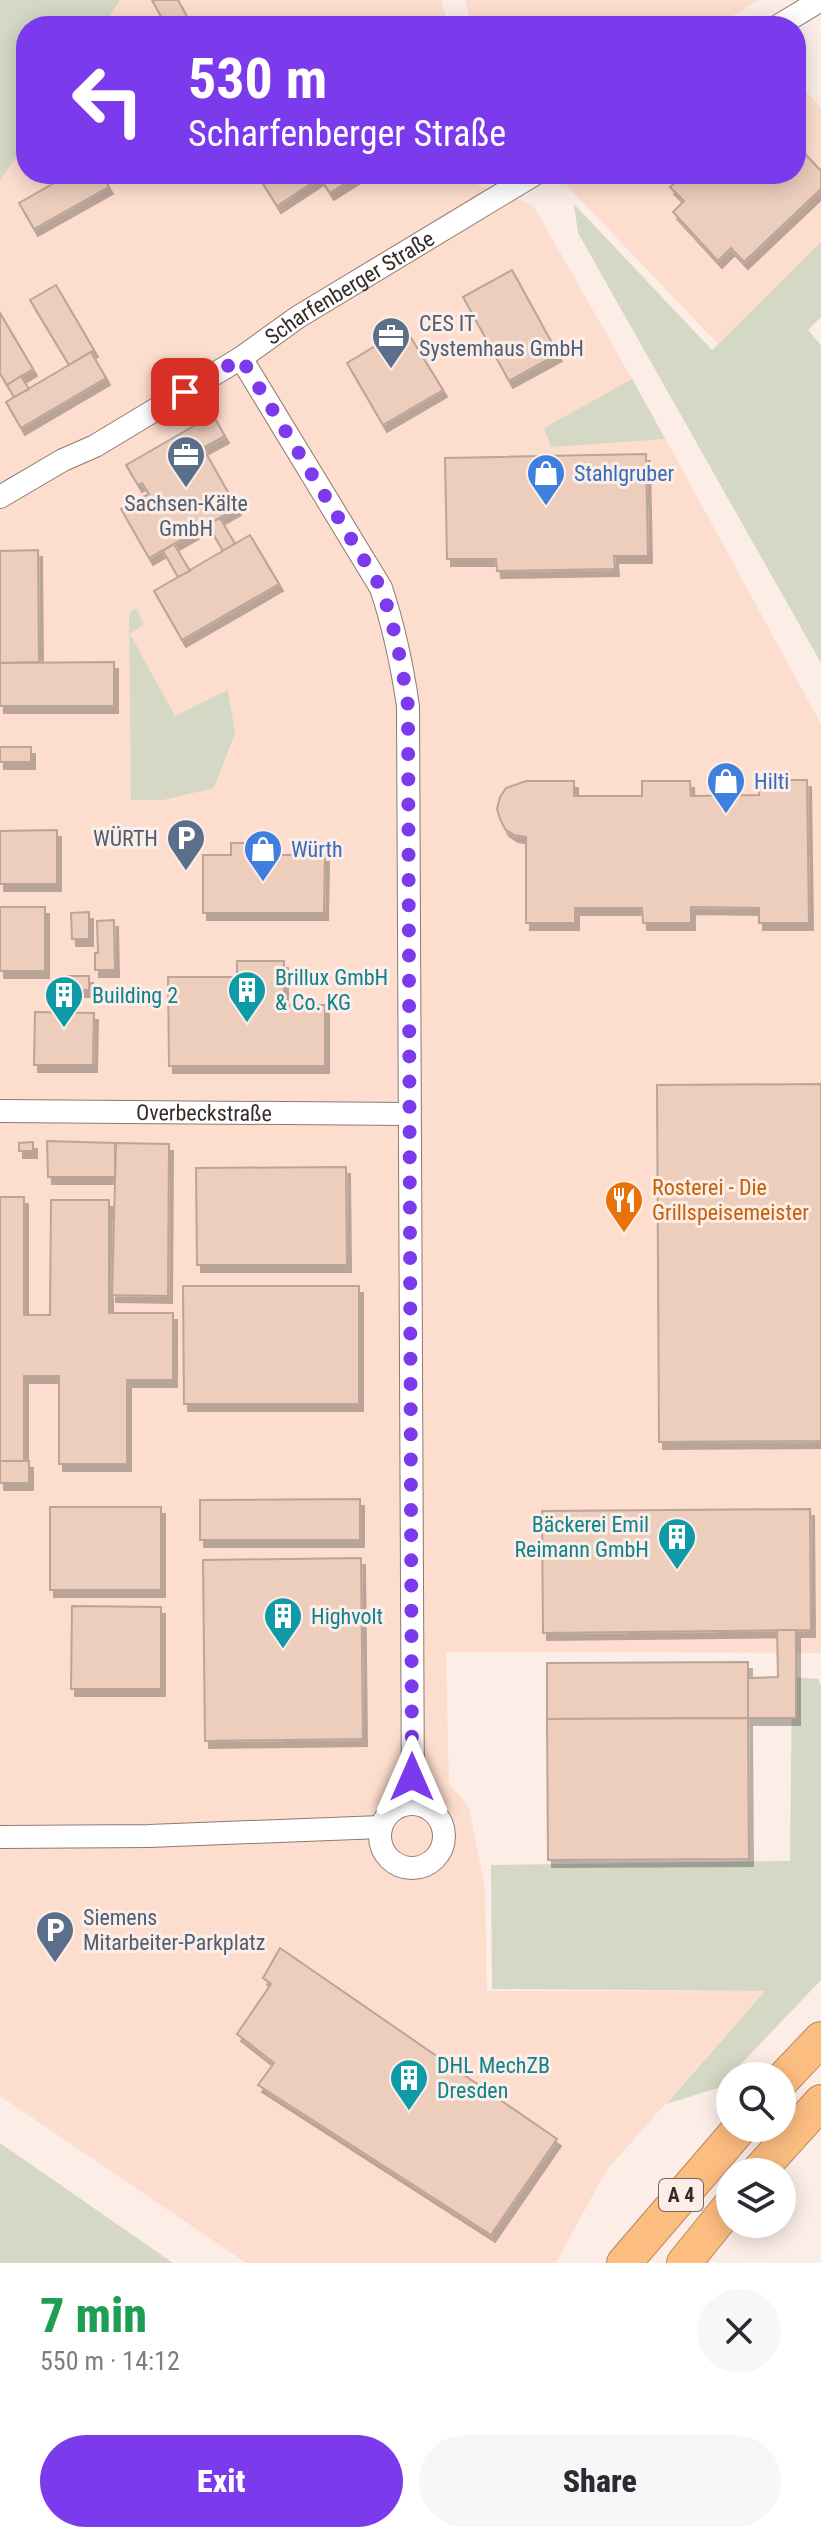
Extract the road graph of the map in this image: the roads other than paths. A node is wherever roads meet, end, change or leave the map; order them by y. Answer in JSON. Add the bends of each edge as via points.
{"nodes":[{"id":1,"x":821,"y":0,"type":"edge"},
{"id":2,"x":795,"y":16,"type":"edge"},
{"id":3,"x":518,"y":184,"type":"edge"},
{"id":4,"x":241,"y":358,"type":"junction"},
{"id":5,"x":0,"y":497,"type":"edge"},
{"id":6,"x":0,"y":1111,"type":"edge"},
{"id":7,"x":409,"y":1114,"type":"junction"},
{"id":8,"x":413,"y":1804,"type":"junction"},
{"id":9,"x":381,"y":1827,"type":"junction"},
{"id":10,"x":0,"y":1837,"type":"edge"},
{"id":11,"x":821,"y":2039,"type":"edge"},
{"id":12,"x":796,"y":2065,"type":"edge"},
{"id":13,"x":821,"y":2102,"type":"edge"},
{"id":14,"x":728,"y":2142,"type":"edge"},
{"id":15,"x":771,"y":2158,"type":"edge"},
{"id":16,"x":716,"y":2223,"type":"edge"},
{"id":17,"x":624,"y":2263,"type":"edge"},
{"id":18,"x":684,"y":2263,"type":"edge"}],
"edges":[{"from":1,"to":2,"type":"street"},
{"from":3,"to":4,"type":"street","name":"Scharfenberger Straße","via":[[298,317]]},
{"from":4,"to":5,"type":"street","name":"Scharfenberger Straße"},
{"from":4,"to":7,"type":"street","via":[[381,588],[399,651],[408,706]]},
{"from":6,"to":7,"type":"street","name":"Overbeckstraße"},
{"from":7,"to":8,"type":"street"},
{"from":8,"to":9,"type":"street","via":[[393,1810]]},
{"from":8,"to":9,"type":"street","via":[[431,1810],[443,1826],[442,1846],[431,1862],[412,1868],[393,1862],[382,1846]]},
{"from":9,"to":10,"type":"street"},
{"from":11,"to":12,"type":"highway"},
{"from":13,"to":15,"type":"highway"},
{"from":14,"to":17,"type":"highway","number":"A 4"},
{"from":16,"to":18,"type":"highway","number":"A 4"}]}
